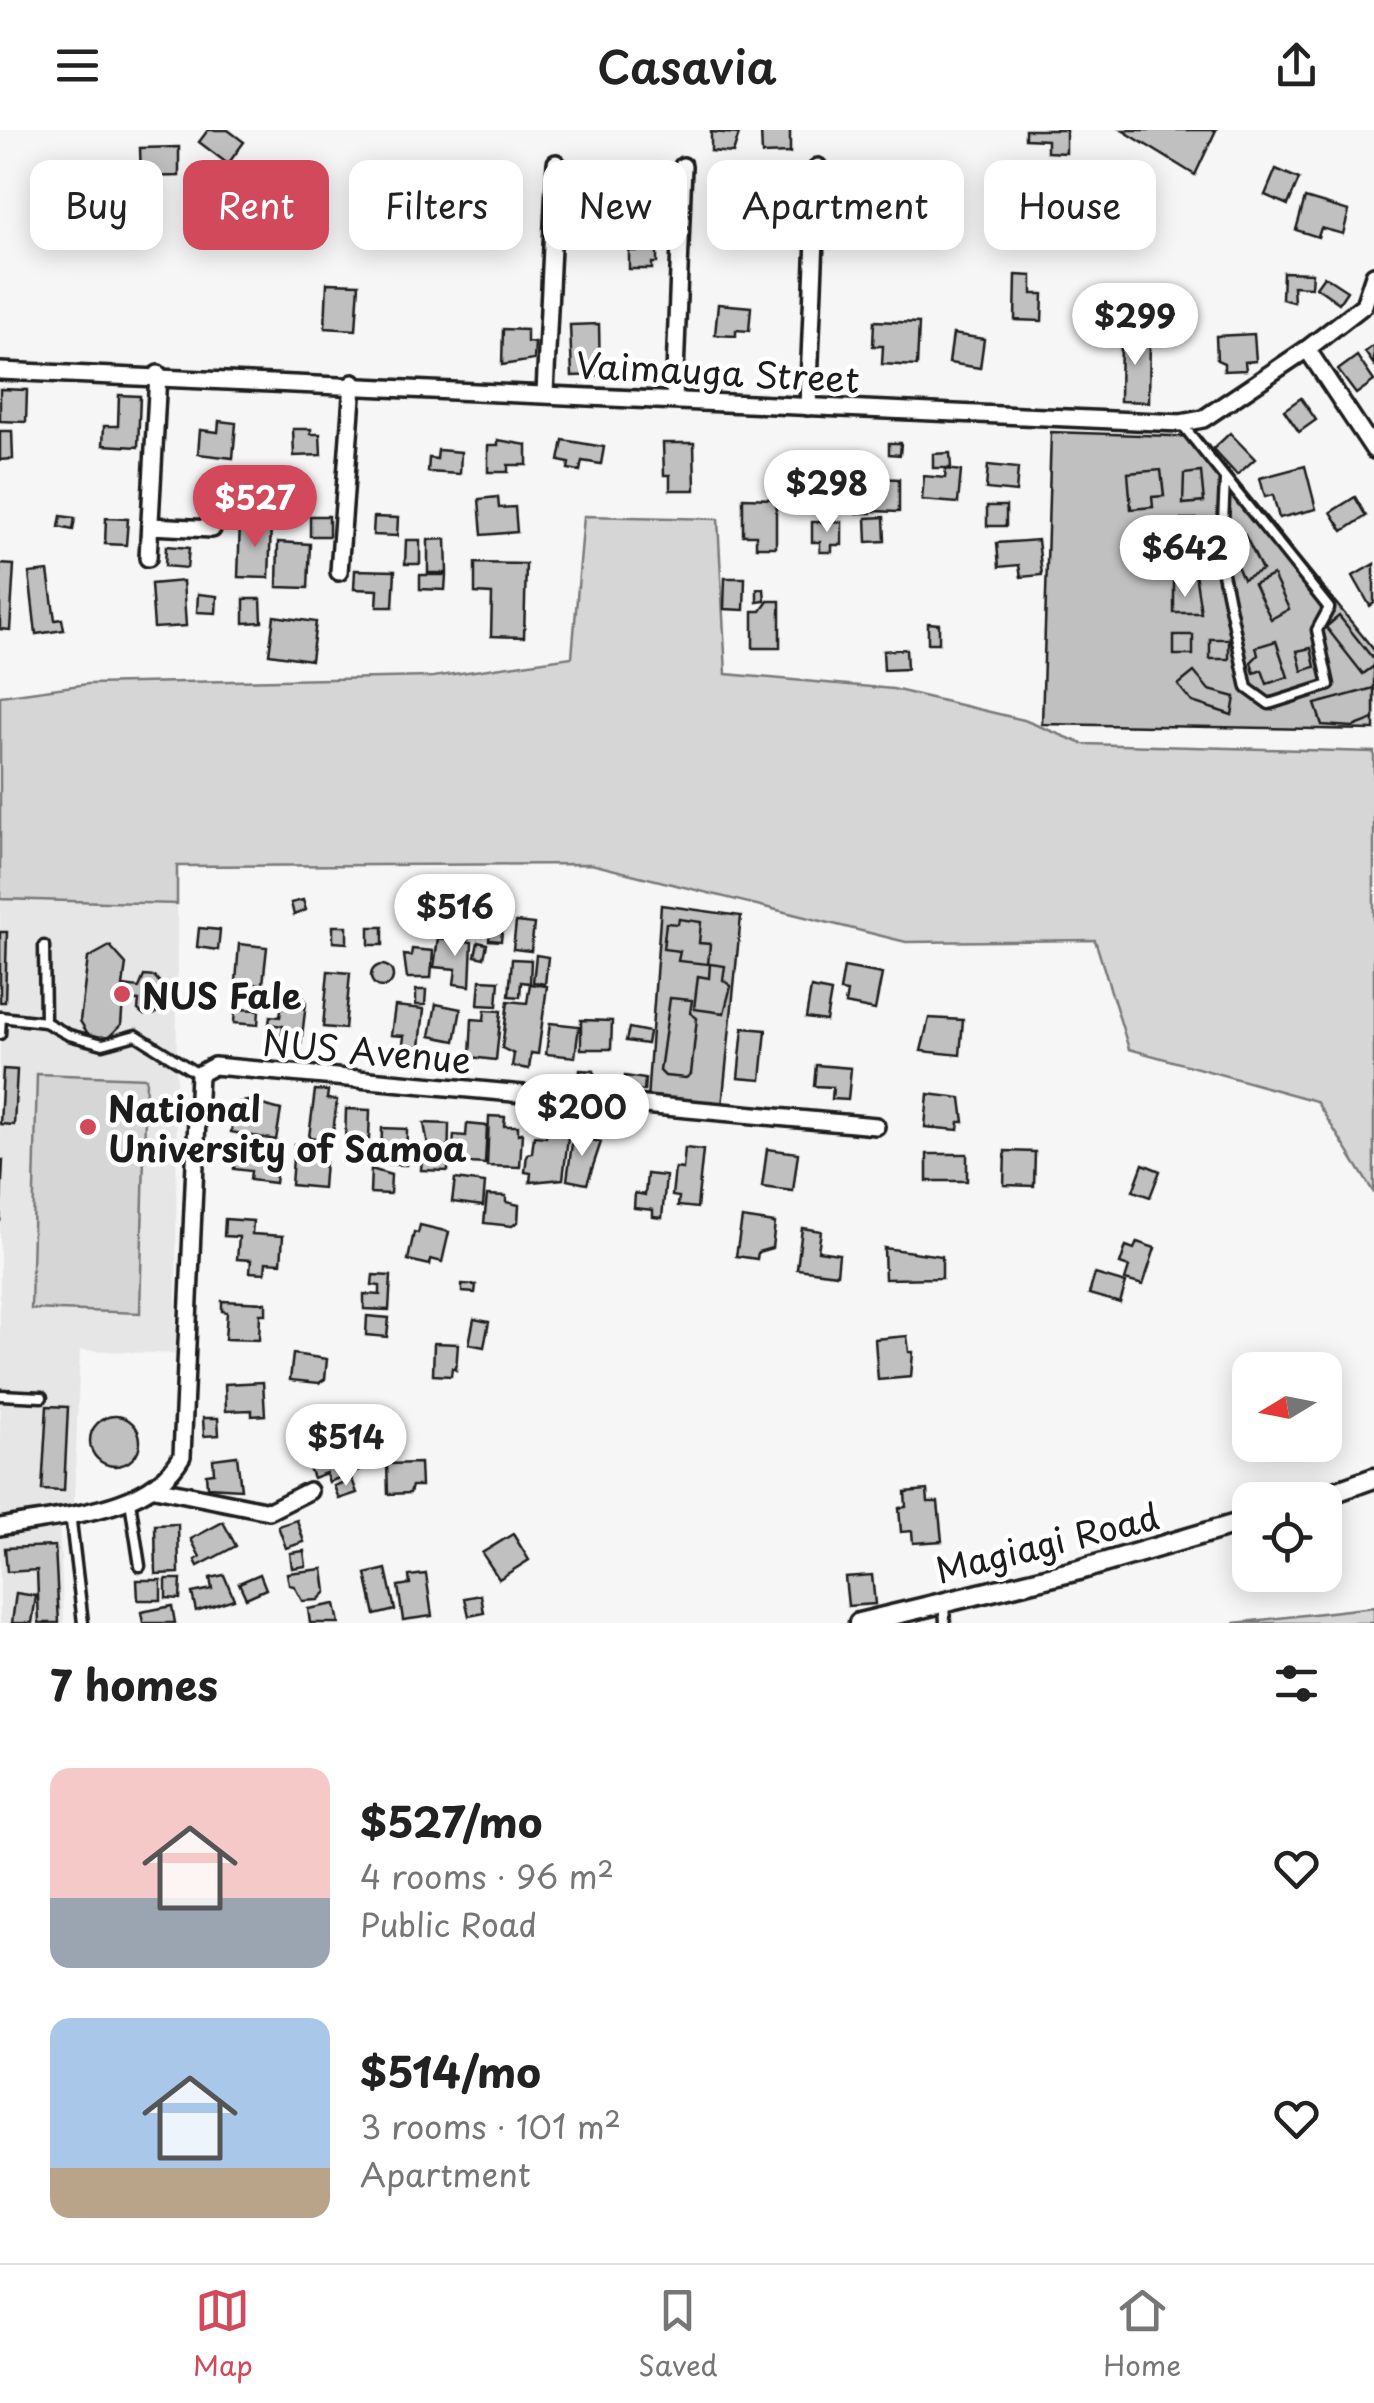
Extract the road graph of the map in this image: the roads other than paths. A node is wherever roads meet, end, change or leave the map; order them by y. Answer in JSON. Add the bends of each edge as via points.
{"nodes":[{"id":1,"x":552,"y":250,"type":"edge"},
{"id":2,"x":680,"y":250,"type":"edge"},
{"id":3,"x":815,"y":250,"type":"edge"},
{"id":4,"x":1374,"y":275,"type":"edge"},
{"id":5,"x":1307,"y":350,"type":"junction"},
{"id":6,"x":0,"y":370,"type":"edge"},
{"id":7,"x":158,"y":374,"type":"junction"},
{"id":8,"x":353,"y":384,"type":"junction"},
{"id":9,"x":545,"y":393,"type":"junction"},
{"id":10,"x":674,"y":400,"type":"junction"},
{"id":11,"x":808,"y":406,"type":"junction"},
{"id":12,"x":1181,"y":423,"type":"junction"},
{"id":13,"x":1374,"y":450,"type":"edge"},
{"id":14,"x":1225,"y":480,"type":"junction"},
{"id":15,"x":150,"y":526,"type":"junction"},
{"id":16,"x":212,"y":528,"type":"dead end"},
{"id":17,"x":148,"y":558,"type":"dead end"},
{"id":18,"x":339,"y":572,"type":"dead end"},
{"id":19,"x":44,"y":946,"type":"dead end"},
{"id":20,"x":0,"y":1017,"type":"edge"},
{"id":21,"x":45,"y":1022,"type":"junction"},
{"id":22,"x":0,"y":1034,"type":"edge"},
{"id":23,"x":199,"y":1074,"type":"junction"},
{"id":24,"x":876,"y":1126,"type":"dead end"},
{"id":25,"x":0,"y":1395,"type":"edge"},
{"id":26,"x":42,"y":1397,"type":"dead end"},
{"id":27,"x":1374,"y":1478,"type":"edge"},
{"id":28,"x":156,"y":1488,"type":"junction"},
{"id":29,"x":1342,"y":1490,"type":"edge"},
{"id":30,"x":310,"y":1491,"type":"dead end"},
{"id":31,"x":130,"y":1500,"type":"junction"},
{"id":32,"x":70,"y":1513,"type":"junction"},
{"id":33,"x":1232,"y":1525,"type":"edge"},
{"id":34,"x":0,"y":1527,"type":"edge"},
{"id":35,"x":140,"y":1566,"type":"dead end"},
{"id":36,"x":944,"y":1603,"type":"junction"},
{"id":37,"x":83,"y":1623,"type":"edge"},
{"id":38,"x":859,"y":1623,"type":"edge"},
{"id":39,"x":945,"y":1623,"type":"edge"}],
"edges":[{"from":1,"to":9,"type":"street"},
{"from":2,"to":10,"type":"street"},
{"from":3,"to":11,"type":"street"},
{"from":4,"to":5,"type":"street","name":"Vaimauga Street","via":[[1364,305]]},
{"from":5,"to":12,"type":"street","name":"Vaimauga Street","via":[[1203,419]]},
{"from":5,"to":13,"type":"street"},
{"from":6,"to":7,"type":"street","name":"Vaimauga Street"},
{"from":7,"to":8,"type":"street","name":"Vaimauga Street"},
{"from":7,"to":15,"type":"street"},
{"from":8,"to":9,"type":"street","name":"Vaimauga Street"},
{"from":8,"to":18,"type":"street"},
{"from":9,"to":10,"type":"street","name":"Vaimauga Street"},
{"from":10,"to":11,"type":"street","name":"Vaimauga Street"},
{"from":11,"to":12,"type":"street","name":"Vaimauga Street"},
{"from":12,"to":14,"type":"lane"},
{"from":14,"to":14,"type":"lane","via":[[1329,608],[1318,630],[1329,685],[1269,704],[1246,688],[1222,564]]},
{"from":15,"to":16,"type":"street"},
{"from":15,"to":17,"type":"street"},
{"from":19,"to":21,"type":"lane"},
{"from":20,"to":21,"type":"lane"},
{"from":20,"to":22,"type":"lane"},
{"from":21,"to":23,"type":"lane","via":[[103,1044],[136,1035]]},
{"from":23,"to":24,"type":"street","name":"NUS Avenue","via":[[214,1066]]},
{"from":23,"to":28,"type":"street","via":[[182,1456]]},
{"from":25,"to":26,"type":"lane"},
{"from":27,"to":29,"type":"street"},
{"from":28,"to":30,"type":"street","via":[[269,1510]]},
{"from":28,"to":31,"type":"street"},
{"from":31,"to":32,"type":"street"},
{"from":31,"to":35,"type":"lane"},
{"from":32,"to":34,"type":"street"},
{"from":32,"to":37,"type":"lane"},
{"from":33,"to":36,"type":"street","name":"Magiagi Road"},
{"from":36,"to":38,"type":"street","name":"Magiagi Road"},
{"from":36,"to":39,"type":"lane"}]}
